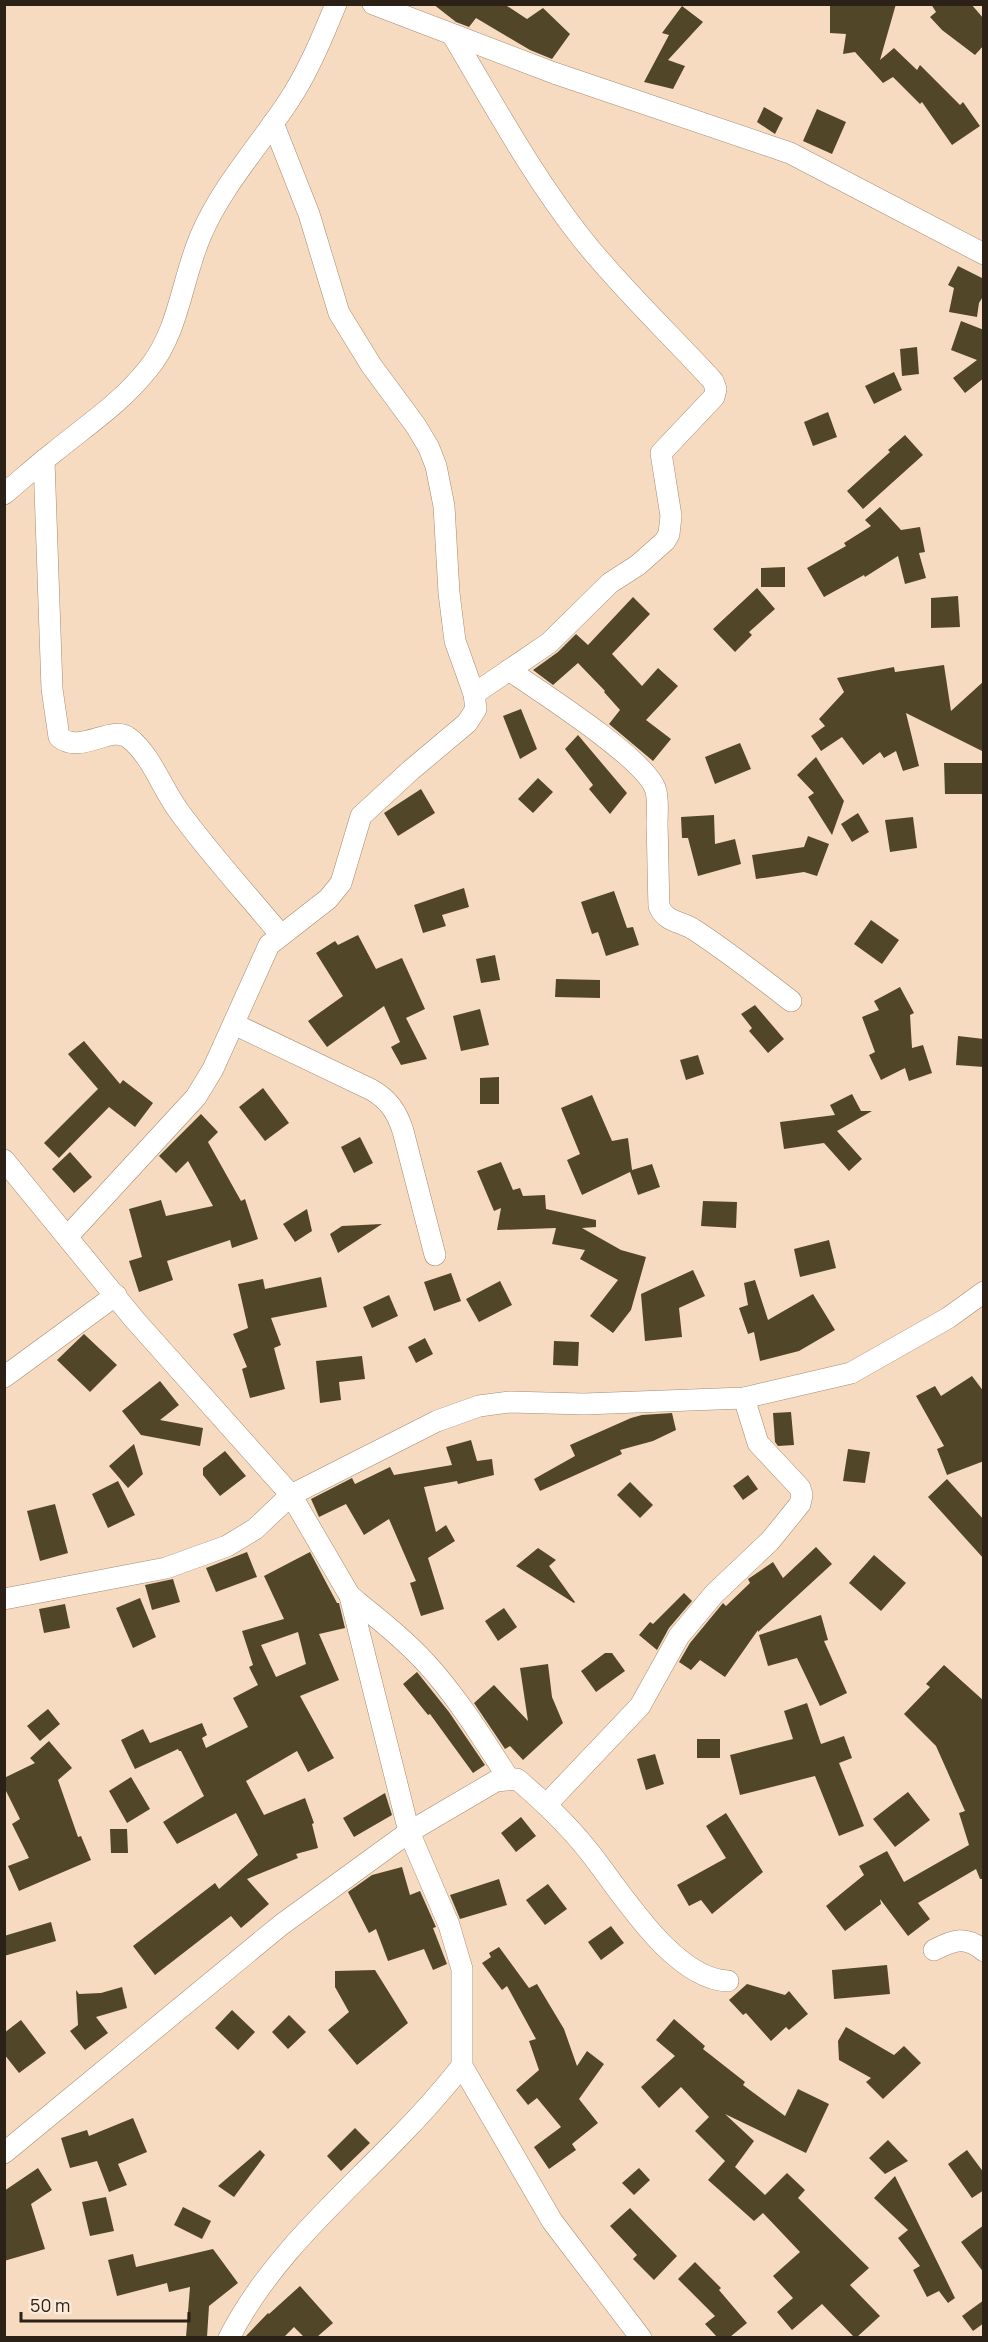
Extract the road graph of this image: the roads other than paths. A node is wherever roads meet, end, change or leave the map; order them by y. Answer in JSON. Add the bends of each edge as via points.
{"nodes":[{"id":1,"x":336,"y":4,"type":"edge"},
{"id":2,"x":373,"y":4,"type":"edge"},
{"id":3,"x":453,"y":36,"type":"junction"},
{"id":4,"x":273,"y":123,"type":"junction"},
{"id":5,"x":984,"y":254,"type":"edge"},
{"id":6,"x":44,"y":460,"type":"junction"},
{"id":7,"x":4,"y":494,"type":"edge"},
{"id":8,"x":509,"y":670,"type":"junction"},
{"id":9,"x":474,"y":694,"type":"junction"},
{"id":10,"x":280,"y":934,"type":"junction"},
{"id":11,"x":791,"y":1001,"type":"dead end"},
{"id":12,"x":234,"y":1024,"type":"junction"},
{"id":13,"x":4,"y":1160,"type":"edge"},
{"id":14,"x":68,"y":1236,"type":"junction"},
{"id":15,"x":435,"y":1255,"type":"dead end"},
{"id":16,"x":984,"y":1292,"type":"edge"},
{"id":17,"x":116,"y":1295,"type":"junction"},
{"id":18,"x":4,"y":1377,"type":"edge"},
{"id":19,"x":744,"y":1398,"type":"junction"},
{"id":20,"x":291,"y":1495,"type":"junction"},
{"id":21,"x":350,"y":1596,"type":"junction"},
{"id":22,"x":4,"y":1599,"type":"edge"},
{"id":23,"x":509,"y":1779,"type":"junction"},
{"id":24,"x":546,"y":1805,"type":"junction"},
{"id":25,"x":409,"y":1832,"type":"junction"},
{"id":26,"x":934,"y":1950,"type":"dead end"},
{"id":27,"x":984,"y":1951,"type":"edge"},
{"id":28,"x":728,"y":1981,"type":"dead end"},
{"id":29,"x":462,"y":2066,"type":"junction"},
{"id":30,"x":4,"y":2153,"type":"edge"},
{"id":31,"x":229,"y":2337,"type":"edge"},
{"id":32,"x":641,"y":2337,"type":"edge"}],
"edges":[{"from":1,"to":4,"type":"street","via":[[314,56]]},
{"from":2,"to":3,"type":"street"},
{"from":3,"to":5,"type":"street","via":[[790,153]]},
{"from":3,"to":8,"type":"street","via":[[554,201],[611,273],[669,332],[716,389],[714,397],[661,453],[671,516],[665,541],[610,583],[549,643]]},
{"from":4,"to":6,"type":"street","via":[[227,188],[201,235],[167,335],[150,368],[94,423]]},
{"from":4,"to":9,"type":"street","via":[[309,214],[339,313],[416,426],[436,466],[444,506],[456,641]]},
{"from":6,"to":7,"type":"street"},
{"from":6,"to":10,"type":"street","via":[[52,689],[59,736],[81,743],[116,734],[129,738],[144,754],[180,813]]},
{"from":8,"to":9,"type":"street"},
{"from":8,"to":11,"type":"street","via":[[602,736],[652,782],[657,806],[659,906],[664,916],[692,928]]},
{"from":9,"to":10,"type":"street","via":[[476,709],[467,723],[361,816],[346,872],[336,891]]},
{"from":10,"to":12,"type":"street","via":[[268,945]]},
{"from":12,"to":14,"type":"street","via":[[196,1097]]},
{"from":12,"to":15,"type":"street","via":[[388,1101],[400,1120]]},
{"from":13,"to":14,"type":"street"},
{"from":14,"to":17,"type":"street"},
{"from":16,"to":19,"type":"street","via":[[948,1318],[851,1374]]},
{"from":17,"to":18,"type":"street"},
{"from":17,"to":20,"type":"street"},
{"from":19,"to":20,"type":"street","via":[[584,1404],[510,1402],[479,1406],[437,1421]]},
{"from":19,"to":24,"type":"street","via":[[758,1443],[800,1488],[800,1504],[770,1542],[679,1636],[640,1706]]},
{"from":20,"to":21,"type":"street"},
{"from":20,"to":22,"type":"street","via":[[255,1529],[227,1546],[166,1568]]},
{"from":21,"to":23,"type":"street","via":[[391,1628],[426,1663],[473,1722]]},
{"from":21,"to":25,"type":"street"},
{"from":23,"to":24,"type":"street","via":[[517,1779]]},
{"from":23,"to":25,"type":"street","via":[[496,1781]]},
{"from":24,"to":28,"type":"street","via":[[669,1950],[703,1976]]},
{"from":25,"to":29,"type":"street","via":[[449,1925],[462,1969]]},
{"from":25,"to":30,"type":"street","via":[[281,1925]]},
{"from":26,"to":27,"type":"street","via":[[960,1940],[974,1942]]},
{"from":29,"to":31,"type":"street","via":[[399,2138],[304,2232],[245,2306]]},
{"from":29,"to":32,"type":"street","via":[[552,2221]]}]}
